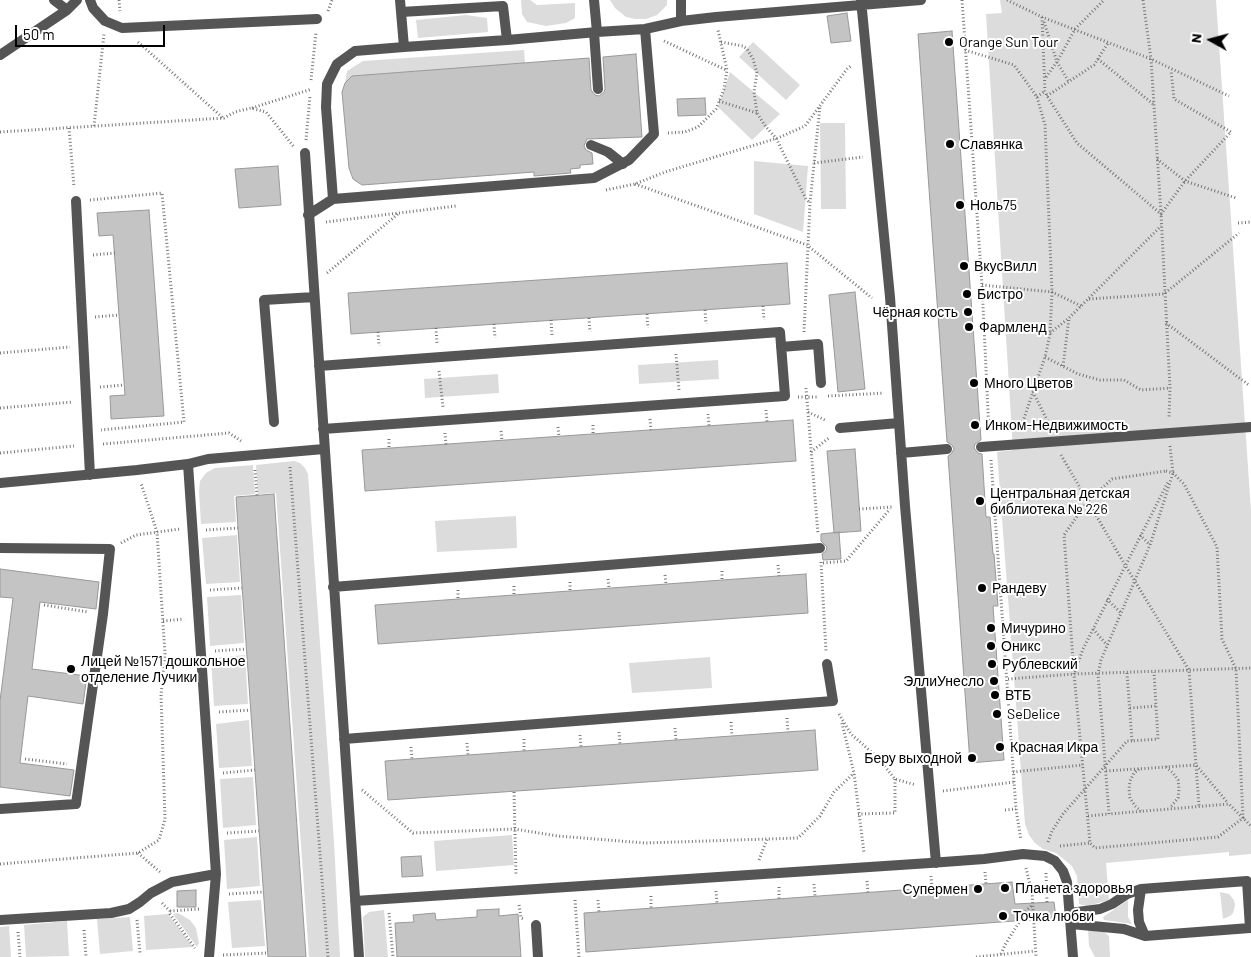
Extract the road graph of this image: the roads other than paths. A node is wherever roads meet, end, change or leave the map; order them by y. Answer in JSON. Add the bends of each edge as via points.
{"nodes":[{"id":1,"x":54,"y":0,"type":"edge"},
{"id":2,"x":77,"y":0,"type":"edge"},
{"id":3,"x":90,"y":0,"type":"edge"},
{"id":4,"x":400,"y":0,"type":"edge"},
{"id":5,"x":594,"y":0,"type":"edge"},
{"id":6,"x":681,"y":0,"type":"edge"},
{"id":7,"x":921,"y":0,"type":"edge"},
{"id":8,"x":862,"y":3,"type":"edge"},
{"id":9,"x":67,"y":10,"type":"junction"},
{"id":10,"x":401,"y":12,"type":"junction"},
{"id":11,"x":317,"y":19,"type":"dead end"},
{"id":12,"x":681,"y":21,"type":"junction"},
{"id":13,"x":596,"y":32,"type":"junction"},
{"id":14,"x":646,"y":32,"type":"junction"},
{"id":15,"x":507,"y":40,"type":"junction"},
{"id":16,"x":404,"y":47,"type":"junction"},
{"id":17,"x":0,"y":54,"type":"edge"},
{"id":18,"x":598,"y":89,"type":"dead end"},
{"id":19,"x":592,"y":145,"type":"dead end"},
{"id":20,"x":305,"y":153,"type":"road end"},
{"id":21,"x":622,"y":164,"type":"junction"},
{"id":22,"x":333,"y":199,"type":"junction"},
{"id":23,"x":76,"y":201,"type":"road end"},
{"id":24,"x":308,"y":215,"type":"junction"},
{"id":25,"x":314,"y":297,"type":"junction"},
{"id":26,"x":781,"y":347,"type":"junction"},
{"id":27,"x":319,"y":366,"type":"junction"},
{"id":28,"x":821,"y":383,"type":"dead end"},
{"id":29,"x":274,"y":422,"type":"dead end"},
{"id":30,"x":899,"y":423,"type":"junction"},
{"id":31,"x":1251,"y":427,"type":"edge"},
{"id":32,"x":840,"y":428,"type":"road end"},
{"id":33,"x":323,"y":429,"type":"junction"},
{"id":34,"x":986,"y":447,"type":"road end"},
{"id":35,"x":324,"y":449,"type":"junction"},
{"id":36,"x":947,"y":450,"type":"dead end"},
{"id":37,"x":902,"y":453,"type":"junction"},
{"id":38,"x":188,"y":464,"type":"junction"},
{"id":39,"x":90,"y":475,"type":"junction"},
{"id":40,"x":0,"y":483,"type":"edge"},
{"id":41,"x":0,"y":548,"type":"edge"},
{"id":42,"x":820,"y":548,"type":"dead end"},
{"id":43,"x":334,"y":587,"type":"junction"},
{"id":44,"x":828,"y":664,"type":"dead end"},
{"id":45,"x":344,"y":739,"type":"junction"},
{"id":46,"x":0,"y":809,"type":"edge"},
{"id":47,"x":936,"y":863,"type":"junction"},
{"id":48,"x":216,"y":874,"type":"junction"},
{"id":49,"x":1141,"y":889,"type":"junction"},
{"id":50,"x":355,"y":901,"type":"junction"},
{"id":51,"x":1070,"y":919,"type":"junction"},
{"id":52,"x":0,"y":920,"type":"edge"},
{"id":53,"x":536,"y":925,"type":"road end"},
{"id":54,"x":1145,"y":936,"type":"junction"},
{"id":55,"x":209,"y":957,"type":"edge"},
{"id":56,"x":359,"y":957,"type":"edge"},
{"id":57,"x":538,"y":957,"type":"edge"},
{"id":58,"x":1073,"y":957,"type":"edge"}],
"edges":[{"from":1,"to":9,"type":"lane"},
{"from":2,"to":9,"type":"lane"},
{"from":3,"to":11,"type":"lane","via":[[105,22],[122,28]]},
{"from":4,"to":10,"type":"lane"},
{"from":5,"to":13,"type":"lane"},
{"from":6,"to":12,"type":"lane"},
{"from":7,"to":8,"type":"lane"},
{"from":8,"to":12,"type":"lane"},
{"from":8,"to":30,"type":"lane"},
{"from":9,"to":17,"type":"lane"},
{"from":10,"to":15,"type":"lane","via":[[503,6]]},
{"from":10,"to":16,"type":"lane"},
{"from":12,"to":14,"type":"lane"},
{"from":13,"to":14,"type":"lane"},
{"from":13,"to":15,"type":"lane"},
{"from":13,"to":18,"type":"lane"},
{"from":14,"to":21,"type":"lane","via":[[654,134]]},
{"from":15,"to":16,"type":"lane"},
{"from":16,"to":22,"type":"lane","via":[[356,52],[337,64],[327,84]]},
{"from":19,"to":21,"type":"lane","via":[[608,152]]},
{"from":20,"to":24,"type":"lane"},
{"from":21,"to":22,"type":"lane","via":[[594,178]]},
{"from":22,"to":24,"type":"lane"},
{"from":23,"to":39,"type":"lane"},
{"from":24,"to":25,"type":"lane"},
{"from":25,"to":27,"type":"lane"},
{"from":25,"to":29,"type":"lane","via":[[264,300]]},
{"from":26,"to":27,"type":"lane","via":[[780,332]]},
{"from":26,"to":28,"type":"lane","via":[[818,344]]},
{"from":26,"to":33,"type":"lane","via":[[785,396]]},
{"from":27,"to":33,"type":"lane"},
{"from":30,"to":32,"type":"lane"},
{"from":30,"to":37,"type":"lane"},
{"from":31,"to":34,"type":"lane"},
{"from":33,"to":35,"type":"lane"},
{"from":35,"to":38,"type":"lane"},
{"from":35,"to":43,"type":"lane"},
{"from":36,"to":37,"type":"lane"},
{"from":37,"to":47,"type":"lane"},
{"from":38,"to":39,"type":"lane"},
{"from":38,"to":48,"type":"lane"},
{"from":39,"to":40,"type":"lane"},
{"from":41,"to":46,"type":"lane","via":[[110,549],[76,804]]},
{"from":42,"to":43,"type":"lane"},
{"from":43,"to":45,"type":"lane"},
{"from":44,"to":45,"type":"lane","via":[[833,701]]},
{"from":45,"to":50,"type":"lane"},
{"from":47,"to":50,"type":"lane"},
{"from":47,"to":51,"type":"lane","via":[[1046,852],[1063,871],[1067,882]]},
{"from":48,"to":52,"type":"lane","via":[[172,882],[129,909],[111,913]]},
{"from":48,"to":55,"type":"lane"},
{"from":49,"to":51,"type":"lane","via":[[1112,904]]},
{"from":49,"to":54,"type":"lane","via":[[1139,922]]},
{"from":49,"to":54,"type":"lane","via":[[1247,881],[1250,928]]},
{"from":50,"to":56,"type":"lane"},
{"from":51,"to":54,"type":"lane","via":[[1124,928]]},
{"from":51,"to":58,"type":"lane"},
{"from":53,"to":57,"type":"lane"}]}
